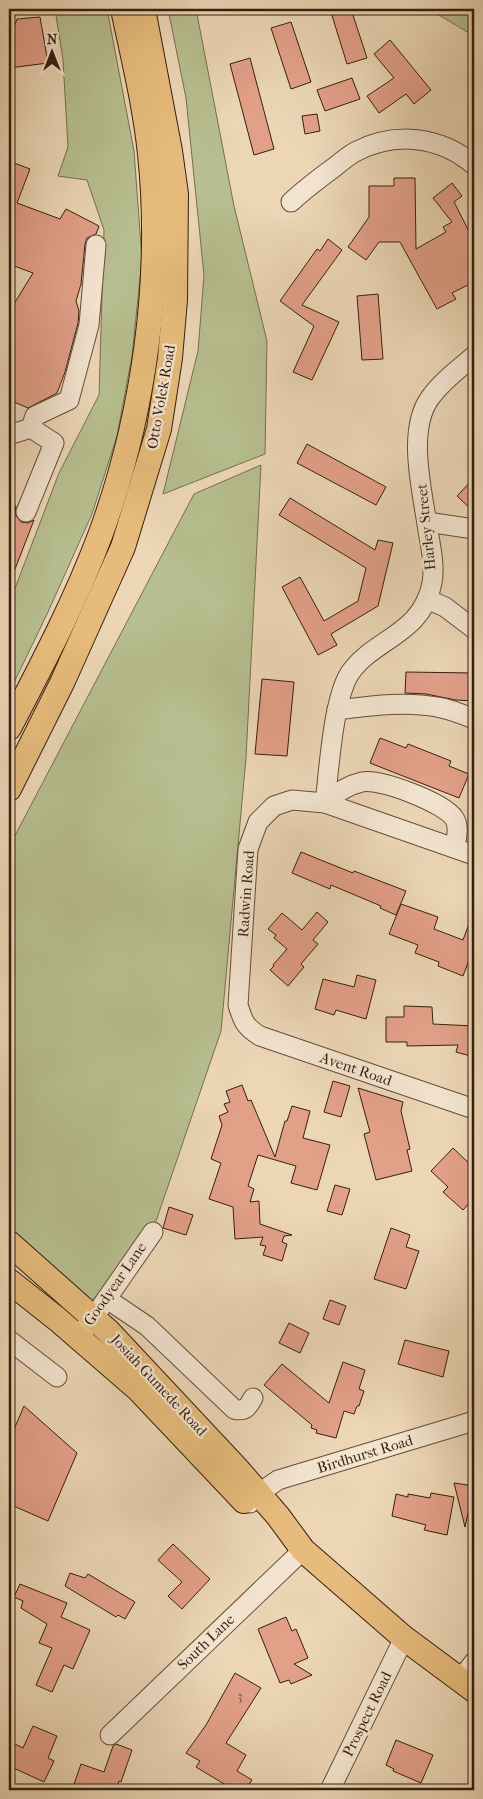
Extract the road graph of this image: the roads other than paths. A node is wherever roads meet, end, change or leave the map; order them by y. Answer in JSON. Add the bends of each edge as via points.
{"nodes":[{"id":1,"x":124,"y":9,"type":"edge"},
{"id":2,"x":143,"y":9,"type":"edge"},
{"id":3,"x":474,"y":165,"type":"edge"},
{"id":4,"x":291,"y":202,"type":"dead end"},
{"id":5,"x":96,"y":245,"type":"dead end"},
{"id":6,"x":474,"y":356,"type":"edge"},
{"id":7,"x":18,"y":431,"type":"edge"},
{"id":8,"x":26,"y":512,"type":"dead end"},
{"id":9,"x":427,"y":522,"type":"junction"},
{"id":10,"x":474,"y":529,"type":"edge"},
{"id":11,"x":427,"y":598,"type":"junction"},
{"id":12,"x":474,"y":628,"type":"edge"},
{"id":13,"x":337,"y":710,"type":"junction"},
{"id":14,"x":474,"y":719,"type":"edge"},
{"id":15,"x":9,"y":728,"type":"edge"},
{"id":16,"x":9,"y":789,"type":"edge"},
{"id":17,"x":324,"y":803,"type":"junction"},
{"id":18,"x":455,"y":848,"type":"junction"},
{"id":19,"x":474,"y":855,"type":"edge"},
{"id":20,"x":243,"y":1020,"type":"joint"},
{"id":21,"x":474,"y":1109,"type":"edge"},
{"id":22,"x":153,"y":1232,"type":"dead end"},
{"id":23,"x":9,"y":1243,"type":"edge"},
{"id":24,"x":9,"y":1281,"type":"edge"},
{"id":25,"x":100,"y":1308,"type":"junction"},
{"id":26,"x":78,"y":1337,"type":"junction"},
{"id":27,"x":9,"y":1340,"type":"edge"},
{"id":28,"x":57,"y":1378,"type":"dead end"},
{"id":29,"x":253,"y":1398,"type":"dead end"},
{"id":30,"x":474,"y":1421,"type":"edge"},
{"id":31,"x":253,"y":1499,"type":"junction"},
{"id":32,"x":299,"y":1545,"type":"junction"},
{"id":33,"x":404,"y":1638,"type":"junction"},
{"id":34,"x":470,"y":1677,"type":"edge"},
{"id":35,"x":110,"y":1735,"type":"dead end"},
{"id":36,"x":330,"y":1790,"type":"edge"}],
"edges":[{"from":1,"to":15,"type":"main road","name":"Otto Volek Road","via":[[150,154],[153,227],[151,295],[136,411],[100,533],[75,594]]},
{"from":2,"to":16,"type":"main road","name":"Otto Volek Road","via":[[176,194],[175,300],[159,429],[122,547],[62,683]]},
{"from":3,"to":4,"type":"street","via":[[443,145],[410,138],[389,139],[355,152]]},
{"from":5,"to":7,"type":"street","via":[[89,324],[69,400],[35,416]]},
{"from":6,"to":9,"type":"street","name":"Harley Street","via":[[442,382],[421,415],[418,455]]},
{"from":7,"to":8,"type":"street","via":[[54,443]]},
{"from":9,"to":10,"type":"street"},
{"from":9,"to":11,"type":"street","name":"Harley Street","via":[[433,564]]},
{"from":11,"to":12,"type":"street"},
{"from":11,"to":13,"type":"street","name":"Harley Street","via":[[410,624],[362,660],[350,674]]},
{"from":13,"to":14,"type":"street","via":[[394,704],[424,705]]},
{"from":13,"to":17,"type":"street","name":"Harley Street"},
{"from":17,"to":18,"type":"street","name":"Radwin Road"},
{"from":17,"to":18,"type":"street","via":[[336,793],[362,782],[393,786],[415,794],[453,816],[457,824]]},
{"from":17,"to":20,"type":"street","name":"Radwin Road","via":[[292,800],[274,806],[258,822],[248,849],[238,1005]]},
{"from":18,"to":19,"type":"street","name":"Radwin Road"},
{"from":20,"to":21,"type":"street","name":"Avent Road","via":[[249,1030],[260,1036]]},
{"from":22,"to":25,"type":"street","name":"Goodyear Lane"},
{"from":23,"to":25,"type":"main road","name":"Josiah Gumede Road"},
{"from":24,"to":26,"type":"main road","name":"Josiah Gumede Road"},
{"from":25,"to":26,"type":"street","name":"Goodyear Lane"},
{"from":25,"to":29,"type":"street","via":[[146,1326],[234,1409],[246,1409]]},
{"from":25,"to":31,"type":"main road","name":"Josiah Gumede Road","via":[[207,1436]]},
{"from":26,"to":31,"type":"main road","name":"Josiah Gumede Road","via":[[139,1390]]},
{"from":27,"to":28,"type":"street"},
{"from":30,"to":31,"type":"street","name":"Birdhurst Road","via":[[278,1480]]},
{"from":31,"to":32,"type":"main road","name":"Josiah Gumede Road","via":[[278,1516]]},
{"from":32,"to":33,"type":"main road","name":"Josiah Gumede Road"},
{"from":32,"to":35,"type":"street","name":"South Lane"},
{"from":33,"to":34,"type":"main road","name":"Josiah Gumede Road"},
{"from":33,"to":36,"type":"street","name":"Prospect Road"}]}
